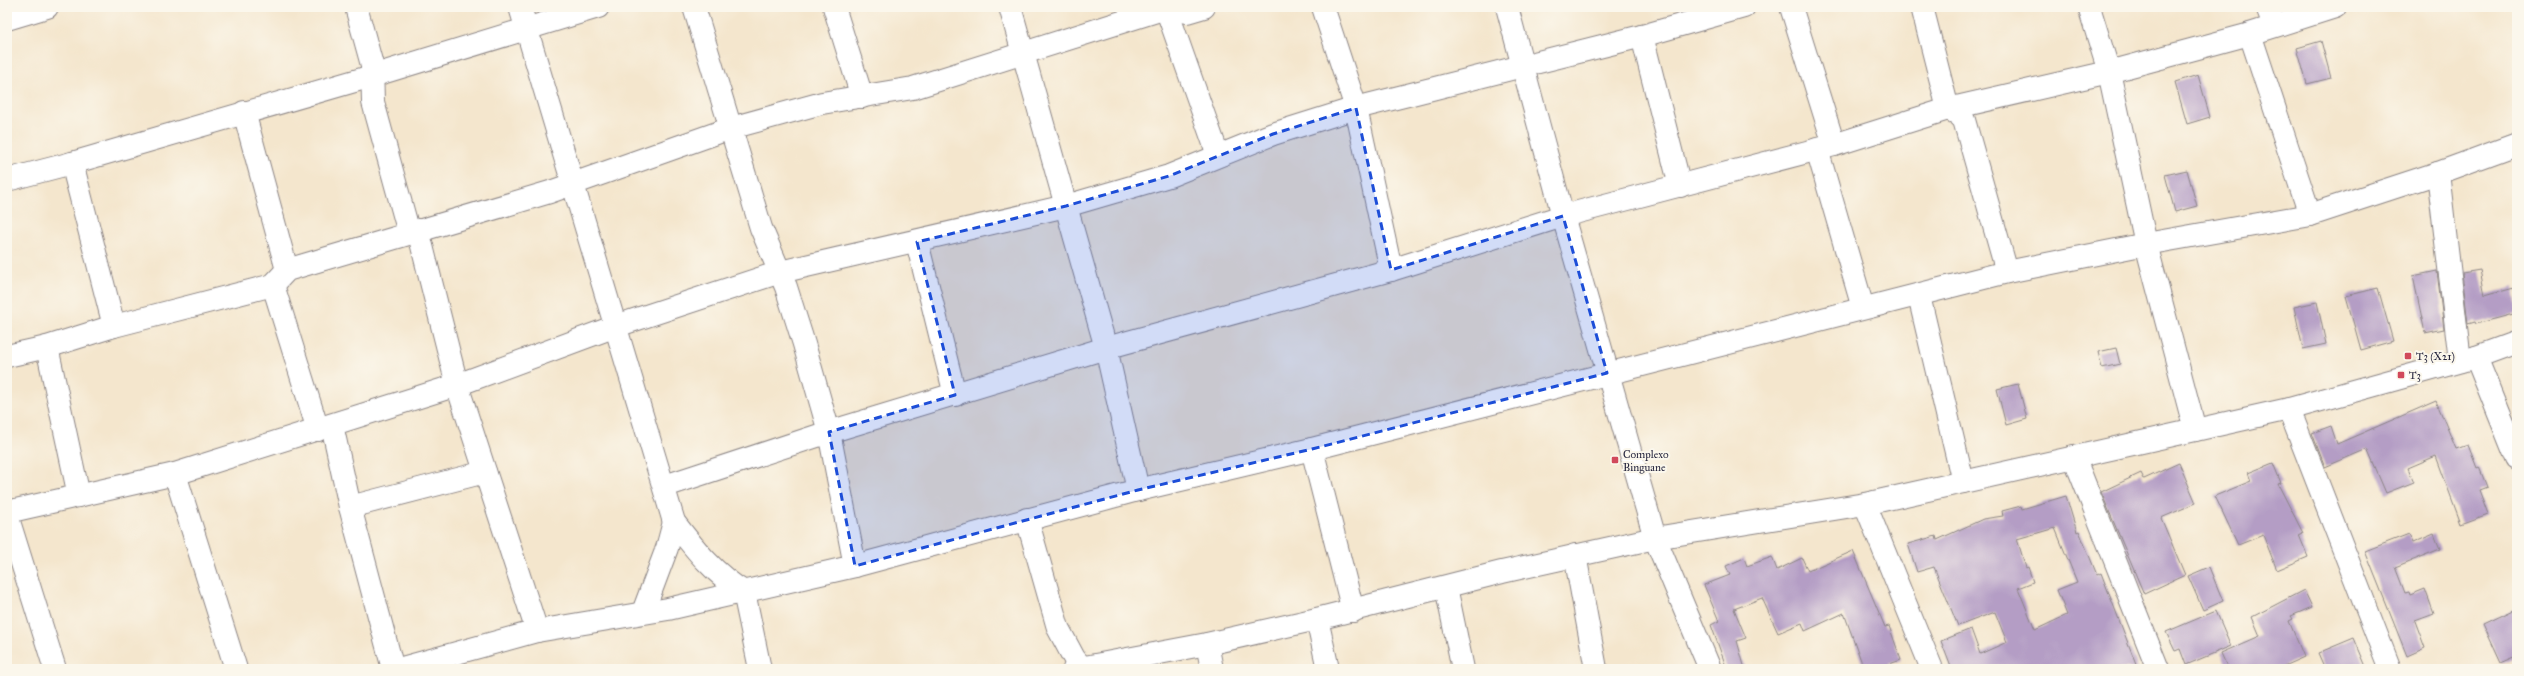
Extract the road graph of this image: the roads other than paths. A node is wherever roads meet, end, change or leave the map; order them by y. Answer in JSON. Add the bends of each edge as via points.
{"nodes":[{"id":1,"x":47,"y":7,"type":"edge"},
{"id":2,"x":356,"y":7,"type":"edge"},
{"id":3,"x":520,"y":7,"type":"edge"},
{"id":4,"x":598,"y":7,"type":"edge"},
{"id":5,"x":694,"y":7,"type":"edge"},
{"id":6,"x":834,"y":7,"type":"edge"},
{"id":7,"x":1010,"y":7,"type":"edge"},
{"id":8,"x":1323,"y":7,"type":"edge"},
{"id":9,"x":1507,"y":7,"type":"edge"},
{"id":10,"x":1744,"y":7,"type":"edge"},
{"id":11,"x":1791,"y":7,"type":"edge"},
{"id":12,"x":1922,"y":7,"type":"edge"},
{"id":13,"x":2089,"y":7,"type":"edge"},
{"id":14,"x":2335,"y":7,"type":"edge"},
{"id":15,"x":1186,"y":8,"type":"edge"},
{"id":16,"x":10,"y":14,"type":"edge"},
{"id":17,"x":2271,"y":16,"type":"edge"},
{"id":18,"x":526,"y":28,"type":"junction"},
{"id":19,"x":2250,"y":34,"type":"junction"},
{"id":20,"x":1642,"y":36,"type":"junction"},
{"id":21,"x":1023,"y":54,"type":"junction"},
{"id":22,"x":1522,"y":66,"type":"junction"},
{"id":23,"x":2109,"y":72,"type":"junction"},
{"id":24,"x":372,"y":76,"type":"junction"},
{"id":25,"x":862,"y":97,"type":"junction"},
{"id":26,"x":1356,"y":108,"type":"junction"},
{"id":27,"x":1948,"y":109,"type":"junction"},
{"id":28,"x":244,"y":112,"type":"junction"},
{"id":29,"x":731,"y":128,"type":"junction"},
{"id":30,"x":2517,"y":144,"type":"edge"},
{"id":31,"x":1825,"y":147,"type":"junction"},
{"id":32,"x":1218,"y":155,"type":"junction"},
{"id":33,"x":72,"y":164,"type":"junction"},
{"id":34,"x":2438,"y":173,"type":"junction"},
{"id":35,"x":7,"y":180,"type":"edge"},
{"id":36,"x":573,"y":182,"type":"junction"},
{"id":37,"x":1680,"y":186,"type":"junction"},
{"id":38,"x":1066,"y":206,"type":"junction"},
{"id":39,"x":2310,"y":214,"type":"junction"},
{"id":40,"x":1563,"y":216,"type":"junction"},
{"id":41,"x":413,"y":232,"type":"junction"},
{"id":42,"x":917,"y":242,"type":"junction"},
{"id":43,"x":2146,"y":244,"type":"junction"},
{"id":44,"x":1391,"y":270,"type":"junction"},
{"id":45,"x":780,"y":272,"type":"junction"},
{"id":46,"x":2007,"y":272,"type":"junction"},
{"id":47,"x":280,"y":278,"type":"junction"},
{"id":48,"x":1919,"y":296,"type":"junction"},
{"id":49,"x":1863,"y":308,"type":"junction"},
{"id":50,"x":114,"y":326,"type":"junction"},
{"id":51,"x":616,"y":326,"type":"junction"},
{"id":52,"x":2517,"y":342,"type":"edge"},
{"id":53,"x":47,"y":347,"type":"junction"},
{"id":54,"x":1106,"y":348,"type":"junction"},
{"id":55,"x":7,"y":356,"type":"edge"},
{"id":56,"x":2461,"y":361,"type":"junction"},
{"id":57,"x":1607,"y":373,"type":"junction"},
{"id":58,"x":457,"y":385,"type":"junction"},
{"id":59,"x":955,"y":395,"type":"junction"},
{"id":60,"x":2289,"y":409,"type":"junction"},
{"id":61,"x":325,"y":427,"type":"junction"},
{"id":62,"x":2195,"y":430,"type":"junction"},
{"id":63,"x":829,"y":432,"type":"junction"},
{"id":64,"x":1312,"y":449,"type":"junction"},
{"id":65,"x":2074,"y":457,"type":"junction"},
{"id":66,"x":2517,"y":459,"type":"edge"},
{"id":67,"x":486,"y":472,"type":"junction"},
{"id":68,"x":175,"y":474,"type":"junction"},
{"id":69,"x":1963,"y":482,"type":"junction"},
{"id":70,"x":664,"y":486,"type":"junction"},
{"id":71,"x":1138,"y":490,"type":"junction"},
{"id":72,"x":79,"y":496,"type":"junction"},
{"id":73,"x":1865,"y":504,"type":"junction"},
{"id":74,"x":350,"y":507,"type":"junction"},
{"id":75,"x":7,"y":513,"type":"edge"},
{"id":76,"x":1027,"y":519,"type":"junction"},
{"id":77,"x":674,"y":522,"type":"junction"},
{"id":78,"x":1655,"y":538,"type":"junction"},
{"id":79,"x":1575,"y":555,"type":"junction"},
{"id":80,"x":855,"y":566,"type":"junction"},
{"id":81,"x":1446,"y":587,"type":"junction"},
{"id":82,"x":744,"y":592,"type":"junction"},
{"id":83,"x":1353,"y":610,"type":"junction"},
{"id":84,"x":643,"y":612,"type":"junction"},
{"id":85,"x":1317,"y":620,"type":"junction"},
{"id":86,"x":537,"y":631,"type":"junction"},
{"id":87,"x":1207,"y":644,"type":"junction"},
{"id":88,"x":456,"y":661,"type":"edge"},
{"id":89,"x":1080,"y":668,"type":"edge"},
{"id":90,"x":54,"y":669,"type":"edge"},
{"id":91,"x":236,"y":669,"type":"edge"},
{"id":92,"x":393,"y":669,"type":"edge"},
{"id":93,"x":398,"y":669,"type":"edge"},
{"id":94,"x":760,"y":669,"type":"edge"},
{"id":95,"x":1212,"y":669,"type":"edge"},
{"id":96,"x":1328,"y":669,"type":"edge"},
{"id":97,"x":1463,"y":669,"type":"edge"},
{"id":98,"x":1596,"y":669,"type":"edge"},
{"id":99,"x":1710,"y":669,"type":"edge"},
{"id":100,"x":1932,"y":669,"type":"edge"},
{"id":101,"x":2158,"y":669,"type":"edge"},
{"id":102,"x":2390,"y":669,"type":"edge"}],
"edges":[{"from":1,"to":16,"type":"street"},
{"from":2,"to":24,"type":"street","via":[[370,56]]},
{"from":3,"to":18,"type":"street"},
{"from":4,"to":18,"type":"street"},
{"from":5,"to":29,"type":"street"},
{"from":6,"to":25,"type":"street"},
{"from":7,"to":21,"type":"street"},
{"from":8,"to":26,"type":"street"},
{"from":9,"to":22,"type":"street"},
{"from":10,"to":20,"type":"street"},
{"from":11,"to":31,"type":"street"},
{"from":12,"to":27,"type":"street"},
{"from":13,"to":23,"type":"street"},
{"from":14,"to":17,"type":"street"},
{"from":15,"to":21,"type":"street"},
{"from":15,"to":32,"type":"street"},
{"from":17,"to":19,"type":"street"},
{"from":18,"to":24,"type":"street"},
{"from":18,"to":36,"type":"street"},
{"from":19,"to":23,"type":"street"},
{"from":19,"to":39,"type":"street"},
{"from":20,"to":22,"type":"street"},
{"from":20,"to":37,"type":"street"},
{"from":21,"to":25,"type":"street","via":[[913,88]]},
{"from":21,"to":38,"type":"street"},
{"from":22,"to":26,"type":"street"},
{"from":22,"to":40,"type":"street"},
{"from":23,"to":27,"type":"street"},
{"from":23,"to":43,"type":"street"},
{"from":24,"to":28,"type":"street"},
{"from":24,"to":41,"type":"street","via":[[373,102]]},
{"from":25,"to":29,"type":"street","via":[[822,103]]},
{"from":26,"to":32,"type":"street","via":[[1273,134]]},
{"from":26,"to":44,"type":"street"},
{"from":27,"to":31,"type":"street"},
{"from":27,"to":46,"type":"street","via":[[1964,120]]},
{"from":28,"to":33,"type":"street"},
{"from":28,"to":47,"type":"street"},
{"from":29,"to":36,"type":"street"},
{"from":29,"to":45,"type":"street","via":[[761,228]]},
{"from":30,"to":34,"type":"street"},
{"from":31,"to":37,"type":"street"},
{"from":31,"to":49,"type":"street"},
{"from":32,"to":38,"type":"street","via":[[1170,176]]},
{"from":33,"to":35,"type":"street"},
{"from":33,"to":50,"type":"street"},
{"from":34,"to":39,"type":"street"},
{"from":34,"to":56,"type":"street"},
{"from":36,"to":41,"type":"street","via":[[550,192]]},
{"from":36,"to":51,"type":"street"},
{"from":37,"to":40,"type":"street"},
{"from":38,"to":42,"type":"street"},
{"from":38,"to":54,"type":"street"},
{"from":39,"to":43,"type":"street"},
{"from":40,"to":44,"type":"street"},
{"from":40,"to":57,"type":"street"},
{"from":41,"to":47,"type":"street"},
{"from":41,"to":58,"type":"street"},
{"from":42,"to":45,"type":"street"},
{"from":42,"to":59,"type":"street"},
{"from":43,"to":46,"type":"street"},
{"from":43,"to":62,"type":"street"},
{"from":44,"to":54,"type":"street"},
{"from":45,"to":51,"type":"street"},
{"from":45,"to":63,"type":"street"},
{"from":46,"to":48,"type":"street"},
{"from":47,"to":50,"type":"street"},
{"from":47,"to":61,"type":"street"},
{"from":48,"to":49,"type":"street"},
{"from":48,"to":69,"type":"street"},
{"from":49,"to":57,"type":"street"},
{"from":50,"to":53,"type":"street"},
{"from":51,"to":58,"type":"street"},
{"from":51,"to":70,"type":"street"},
{"from":52,"to":56,"type":"street"},
{"from":53,"to":55,"type":"street"},
{"from":53,"to":72,"type":"street"},
{"from":54,"to":59,"type":"street"},
{"from":54,"to":71,"type":"street"},
{"from":56,"to":60,"type":"street"},
{"from":56,"to":66,"type":"street"},
{"from":57,"to":64,"type":"street"},
{"from":57,"to":78,"type":"street"},
{"from":58,"to":61,"type":"street"},
{"from":58,"to":67,"type":"street"},
{"from":59,"to":63,"type":"street"},
{"from":60,"to":62,"type":"street"},
{"from":60,"to":102,"type":"street"},
{"from":61,"to":68,"type":"street"},
{"from":61,"to":74,"type":"street"},
{"from":62,"to":65,"type":"street"},
{"from":63,"to":70,"type":"street"},
{"from":63,"to":80,"type":"street"},
{"from":64,"to":71,"type":"street"},
{"from":64,"to":83,"type":"street"},
{"from":65,"to":69,"type":"street"},
{"from":65,"to":101,"type":"street"},
{"from":67,"to":74,"type":"street"},
{"from":67,"to":86,"type":"street"},
{"from":68,"to":72,"type":"street"},
{"from":68,"to":91,"type":"street"},
{"from":69,"to":73,"type":"street"},
{"from":70,"to":77,"type":"street"},
{"from":71,"to":76,"type":"street"},
{"from":72,"to":75,"type":"street"},
{"from":73,"to":78,"type":"street"},
{"from":73,"to":100,"type":"street"},
{"from":74,"to":92,"type":"street"},
{"from":75,"to":90,"type":"street"},
{"from":76,"to":80,"type":"street"},
{"from":76,"to":89,"type":"street","via":[[1058,628]]},
{"from":77,"to":82,"type":"street","via":[[724,581]]},
{"from":77,"to":84,"type":"street"},
{"from":78,"to":79,"type":"street"},
{"from":78,"to":99,"type":"street"},
{"from":79,"to":81,"type":"street"},
{"from":79,"to":98,"type":"street"},
{"from":80,"to":82,"type":"street"},
{"from":81,"to":83,"type":"street"},
{"from":81,"to":97,"type":"street"},
{"from":82,"to":84,"type":"street"},
{"from":82,"to":94,"type":"street"},
{"from":83,"to":85,"type":"street"},
{"from":84,"to":86,"type":"street"},
{"from":85,"to":87,"type":"street"},
{"from":85,"to":96,"type":"street"},
{"from":86,"to":88,"type":"street"},
{"from":87,"to":89,"type":"street"},
{"from":87,"to":95,"type":"street"},
{"from":88,"to":93,"type":"street"}]}
